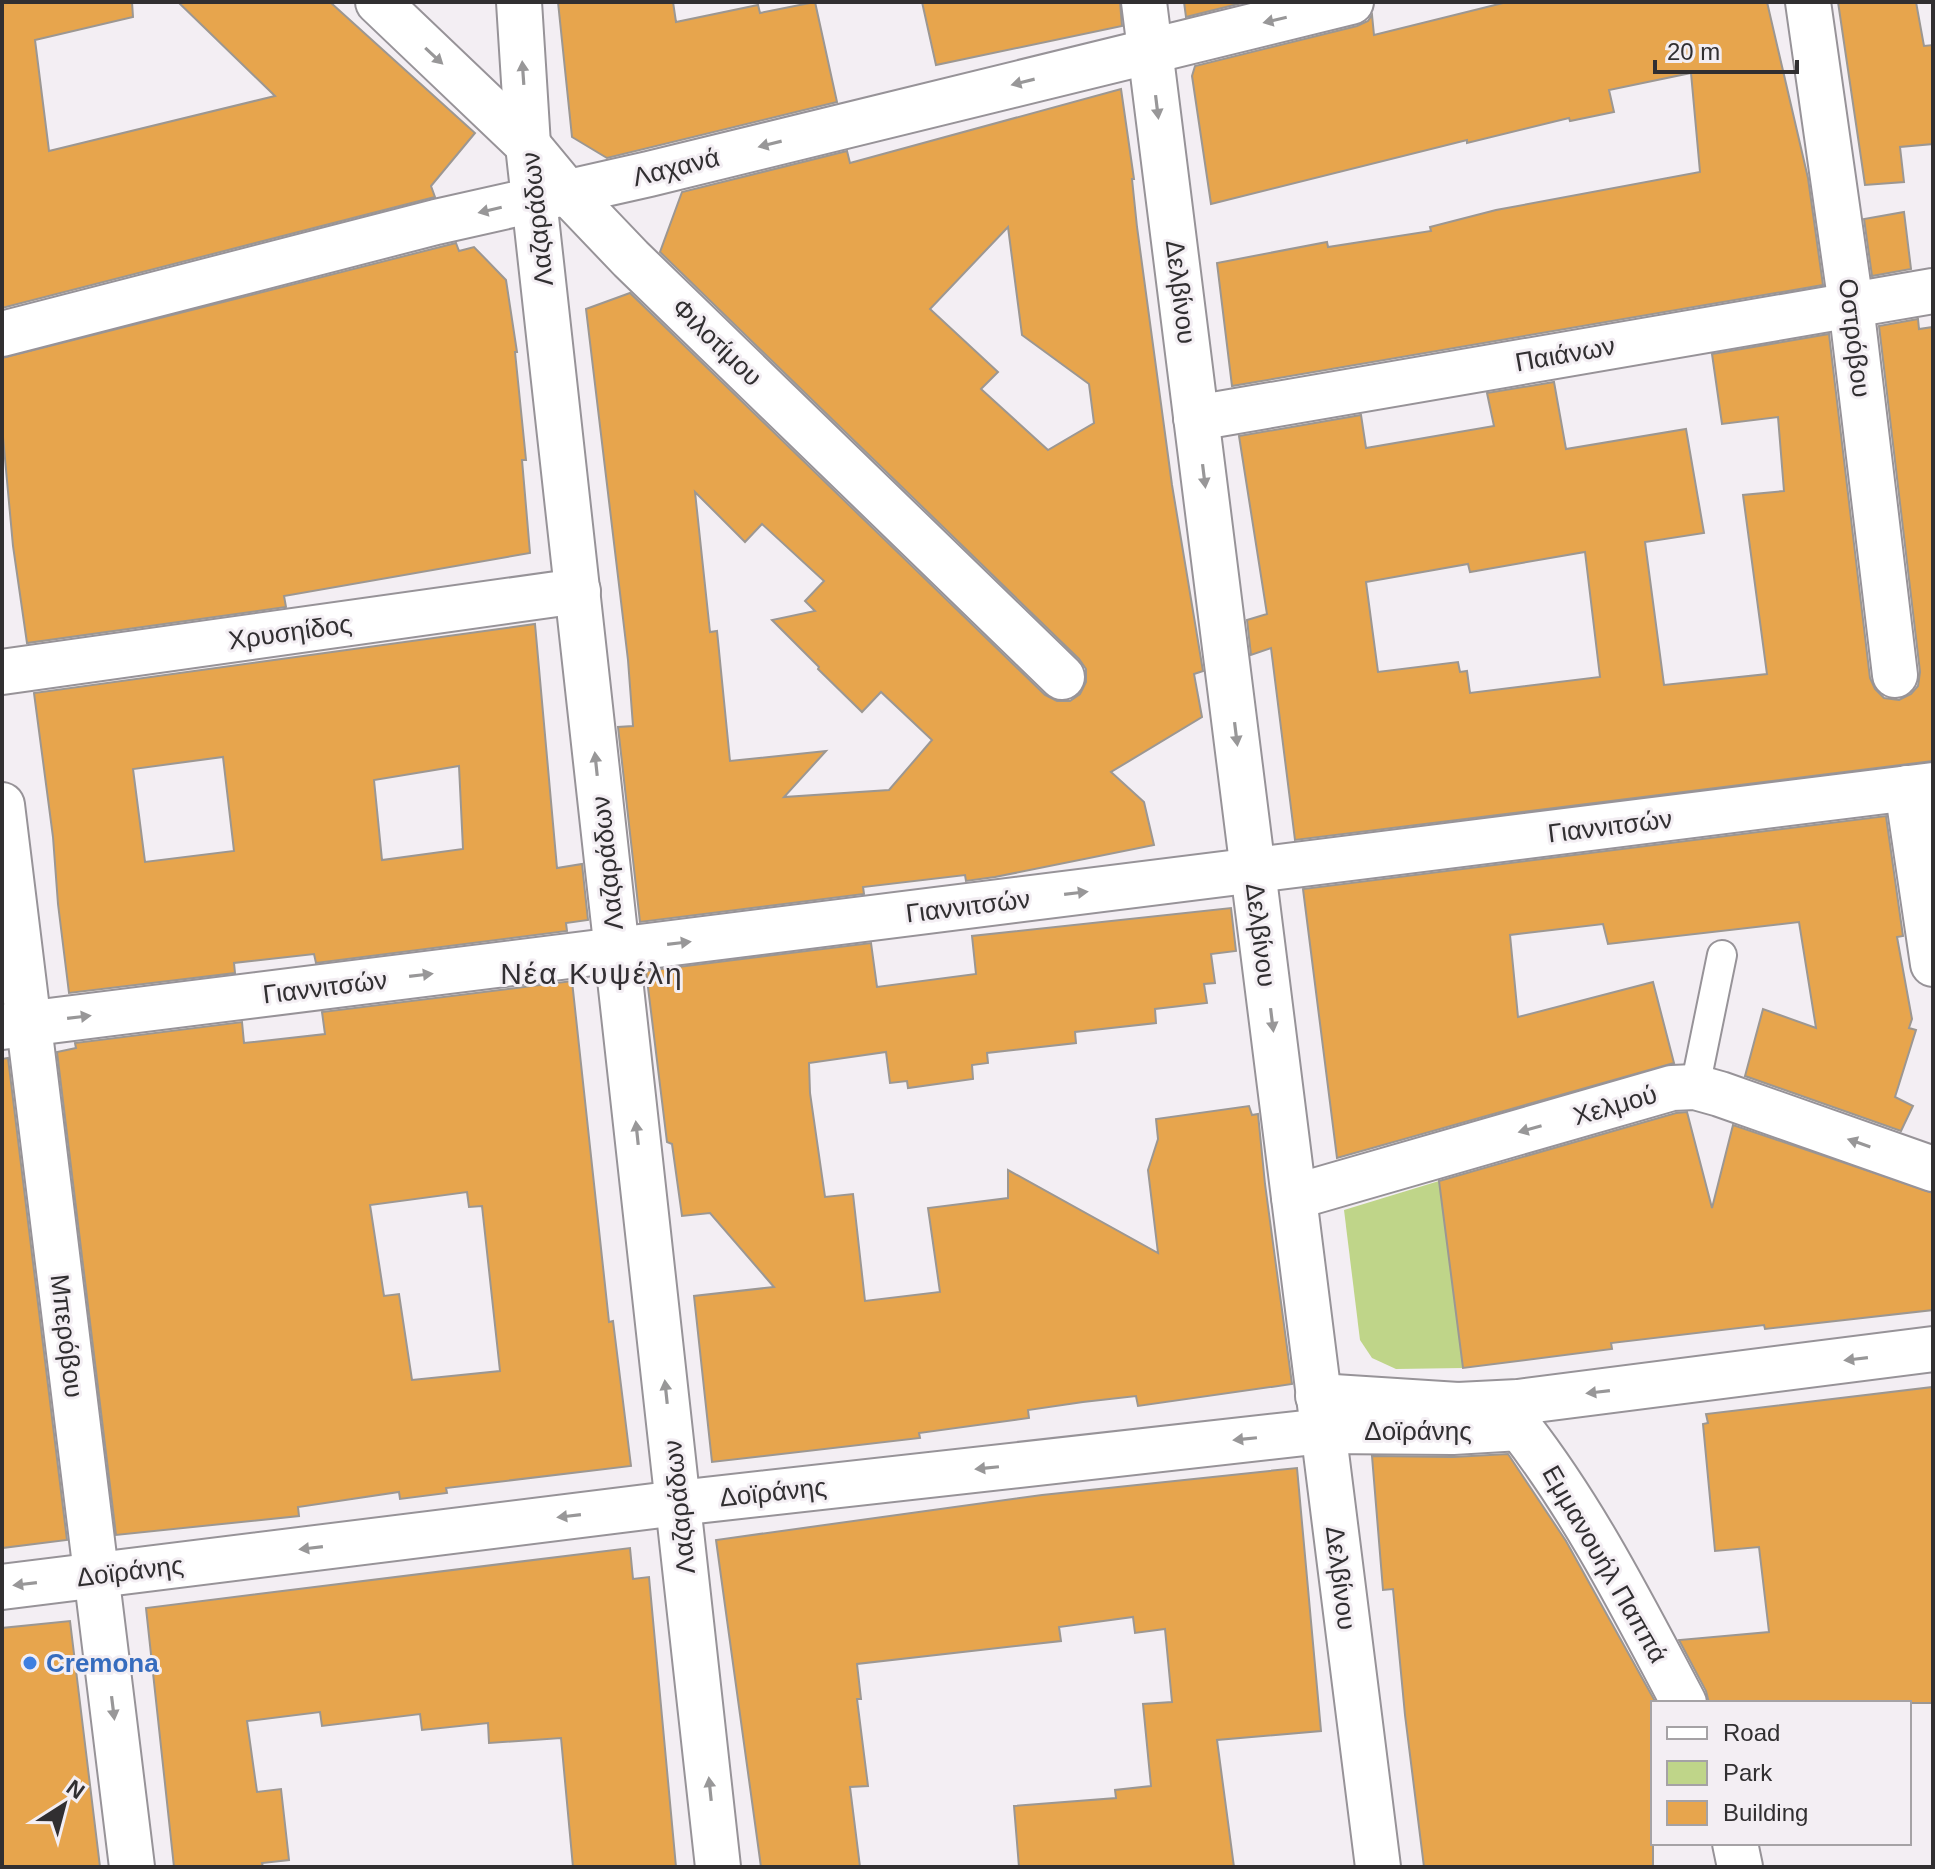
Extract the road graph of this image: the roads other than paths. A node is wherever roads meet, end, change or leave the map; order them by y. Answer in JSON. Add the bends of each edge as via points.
{"nodes":[{"id":1,"x":378,"y":2,"type":"edge"},
{"id":2,"x":519,"y":2,"type":"edge"},
{"id":3,"x":1144,"y":2,"type":"edge"},
{"id":4,"x":1351,"y":2,"type":"edge"},
{"id":5,"x":1808,"y":2,"type":"edge"},
{"id":6,"x":1150,"y":50,"type":"junction"},
{"id":7,"x":528,"y":145,"type":"junction"},
{"id":8,"x":550,"y":196,"type":"junction"},
{"id":9,"x":1933,"y":291,"type":"edge"},
{"id":10,"x":1851,"y":305,"type":"junction"},
{"id":11,"x":2,"y":334,"type":"edge"},
{"id":12,"x":1196,"y":418,"type":"junction"},
{"id":13,"x":578,"y":591,"type":"junction"},
{"id":14,"x":2,"y":672,"type":"edge"},
{"id":15,"x":1895,"y":675,"type":"dead end"},
{"id":16,"x":1062,"y":677,"type":"dead end"},
{"id":17,"x":1920,"y":787,"type":"edge"},
{"id":18,"x":2,"y":805,"type":"edge"},
{"id":19,"x":1253,"y":870,"type":"junction"},
{"id":20,"x":617,"y":950,"type":"junction"},
{"id":21,"x":1722,"y":955,"type":"dead end"},
{"id":22,"x":1933,"y":964,"type":"edge"},
{"id":23,"x":15,"y":1025,"type":"edge"},
{"id":24,"x":1695,"y":1087,"type":"junction"},
{"id":25,"x":1933,"y":1169,"type":"edge"},
{"id":26,"x":1294,"y":1197,"type":"junction"},
{"id":27,"x":1933,"y":1349,"type":"edge"},
{"id":28,"x":1321,"y":1414,"type":"junction"},
{"id":29,"x":1519,"y":1415,"type":"junction"},
{"id":30,"x":678,"y":1503,"type":"junction"},
{"id":31,"x":96,"y":1575,"type":"junction"},
{"id":32,"x":2,"y":1587,"type":"edge"},
{"id":33,"x":1683,"y":1701,"type":"edge"},
{"id":34,"x":1735,"y":1845,"type":"edge"},
{"id":35,"x":132,"y":1867,"type":"edge"},
{"id":36,"x":718,"y":1867,"type":"edge"},
{"id":37,"x":1378,"y":1867,"type":"edge"},
{"id":38,"x":1740,"y":1867,"type":"edge"}],
"edges":[{"from":1,"to":7,"type":"street","one_way":true},
{"from":7,"to":2,"type":"street","name":"Λαζαράδων","one_way":true},
{"from":3,"to":6,"type":"street","name":"Δελβίνου"},
{"from":4,"to":6,"type":"street","name":"Λαχανά","one_way":true},
{"from":5,"to":10,"type":"street","name":"Οστρόβου"},
{"from":6,"to":8,"type":"street","name":"Λαχανά","one_way":true},
{"from":6,"to":12,"type":"street","name":"Δελβίνου","one_way":true},
{"from":7,"to":8,"type":"street","name":"Λαζαράδων"},
{"from":8,"to":11,"type":"street","name":"Λαχανά","one_way":true},
{"from":8,"to":13,"type":"street","name":"Λαζαράδων"},
{"from":8,"to":16,"type":"street","name":"Φιλοτίμου","via":[[631,259]]},
{"from":9,"to":10,"type":"street","name":"Παιάνων"},
{"from":10,"to":12,"type":"street","name":"Παιάνων"},
{"from":10,"to":15,"type":"street","name":"Οστρόβου"},
{"from":12,"to":19,"type":"street","name":"Δελβίνου","one_way":true},
{"from":13,"to":14,"type":"street","name":"Χρυσηίδος"},
{"from":20,"to":13,"type":"street","name":"Λαζαράδων","one_way":true},
{"from":17,"to":19,"type":"street","name":"Γιαννιτσών"},
{"from":17,"to":22,"type":"street"},
{"from":18,"to":23,"type":"street","name":"Μπερόβου"},
{"from":20,"to":19,"type":"street","name":"Γιαννιτσών","one_way":true},
{"from":19,"to":26,"type":"street","name":"Δελβίνου","one_way":true},
{"from":23,"to":20,"type":"street","name":"Γιαννιτσών","one_way":true},
{"from":30,"to":20,"type":"street","name":"Λαζαράδων","one_way":true},
{"from":21,"to":24,"type":"lane"},
{"from":23,"to":31,"type":"street","name":"Μπερόβου"},
{"from":25,"to":24,"type":"street","name":"Χελμού","one_way":true},
{"from":24,"to":26,"type":"street","name":"Χελμού","one_way":true,"via":[[1672,1088]]},
{"from":26,"to":28,"type":"street","name":"Δελβίνου"},
{"from":27,"to":29,"type":"street","name":"Δοϊράνης","one_way":true},
{"from":28,"to":29,"type":"street","name":"Δοϊράνης","via":[[1453,1432]]},
{"from":28,"to":30,"type":"street","name":"Δοϊράνης","one_way":true},
{"from":28,"to":37,"type":"street","name":"Δελβίνου"},
{"from":29,"to":33,"type":"street","name":"Εμμανουήλ Παππά","via":[[1585,1522]]},
{"from":30,"to":31,"type":"street","name":"Δοϊράνης","one_way":true},
{"from":36,"to":30,"type":"street","name":"Λαζαράδων","one_way":true},
{"from":31,"to":32,"type":"street","name":"Δοϊράνης","one_way":true},
{"from":31,"to":35,"type":"street","name":"Μπερόβου","one_way":true},
{"from":34,"to":38,"type":"street"}]}
